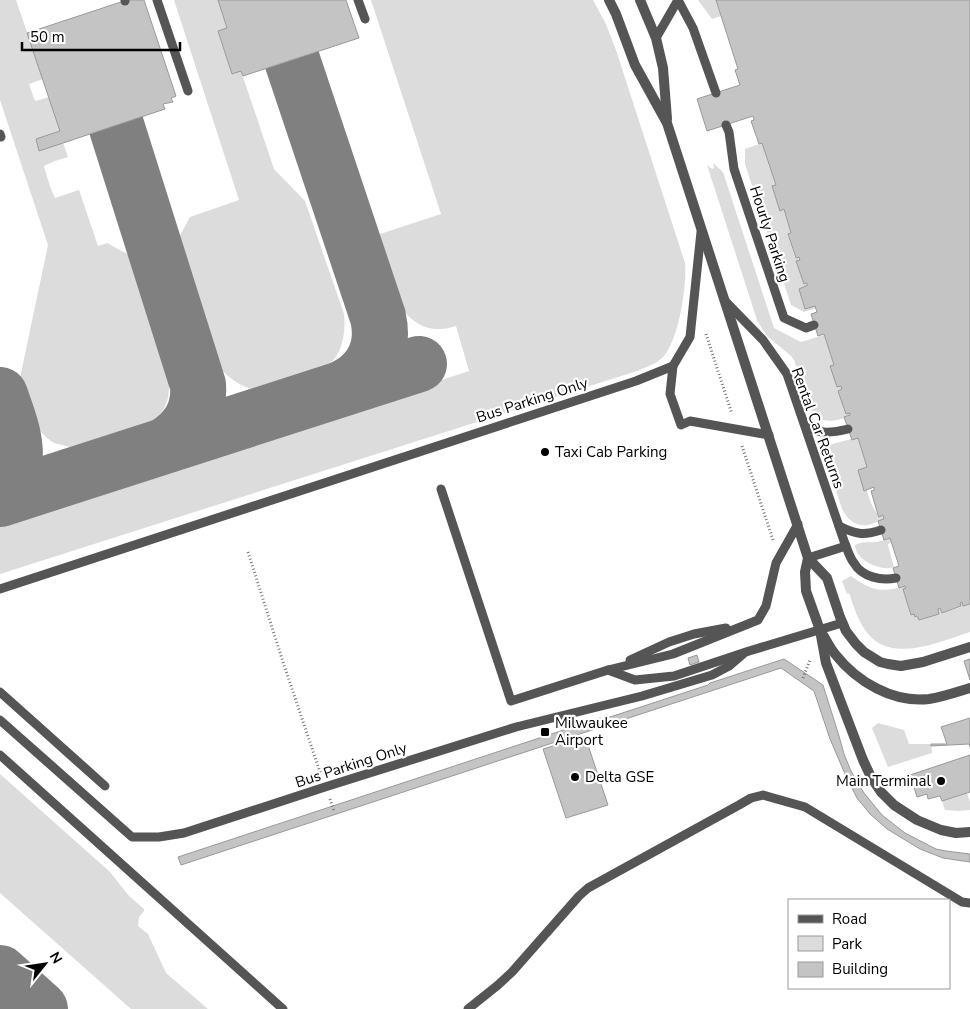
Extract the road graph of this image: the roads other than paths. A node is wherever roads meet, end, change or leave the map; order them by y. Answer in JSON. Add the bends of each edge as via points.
{"nodes":[{"id":1,"x":157,"y":0,"type":"edge"},
{"id":2,"x":358,"y":0,"type":"edge"},
{"id":3,"x":608,"y":0,"type":"edge"},
{"id":4,"x":640,"y":0,"type":"edge"},
{"id":5,"x":678,"y":0,"type":"edge"},
{"id":6,"x":365,"y":19,"type":"dead end"},
{"id":7,"x":656,"y":38,"type":"junction"},
{"id":8,"x":188,"y":91,"type":"dead end"},
{"id":9,"x":716,"y":93,"type":"dead end"},
{"id":10,"x":667,"y":123,"type":"junction"},
{"id":11,"x":726,"y":125,"type":"dead end"},
{"id":12,"x":702,"y":231,"type":"junction"},
{"id":13,"x":724,"y":299,"type":"junction"},
{"id":14,"x":814,"y":325,"type":"dead end"},
{"id":15,"x":673,"y":366,"type":"junction"},
{"id":16,"x":806,"y":427,"type":"junction"},
{"id":17,"x":848,"y":429,"type":"dead end"},
{"id":18,"x":769,"y":435,"type":"junction"},
{"id":19,"x":441,"y":489,"type":"dead end"},
{"id":20,"x":798,"y":524,"type":"junction"},
{"id":21,"x":838,"y":526,"type":"junction"},
{"id":22,"x":881,"y":530,"type":"dead end"},
{"id":23,"x":846,"y":546,"type":"junction"},
{"id":24,"x":808,"y":558,"type":"junction"},
{"id":25,"x":896,"y":578,"type":"dead end"},
{"id":26,"x":0,"y":589,"type":"edge"},
{"id":27,"x":842,"y":623,"type":"junction"},
{"id":28,"x":820,"y":630,"type":"junction"},
{"id":29,"x":970,"y":647,"type":"edge"},
{"id":30,"x":743,"y":654,"type":"junction"},
{"id":31,"x":608,"y":670,"type":"junction"},
{"id":32,"x":970,"y":688,"type":"edge"},
{"id":33,"x":0,"y":692,"type":"edge"},
{"id":34,"x":0,"y":720,"type":"edge"},
{"id":35,"x":0,"y":755,"type":"edge"},
{"id":36,"x":105,"y":786,"type":"dead end"},
{"id":37,"x":970,"y":832,"type":"edge"},
{"id":38,"x":970,"y":903,"type":"edge"},
{"id":39,"x":283,"y":1009,"type":"edge"},
{"id":40,"x":468,"y":1009,"type":"edge"}],
"edges":[{"from":1,"to":8,"type":"lane"},
{"from":2,"to":6,"type":"lane"},
{"from":3,"to":10,"type":"street","via":[[635,65]]},
{"from":4,"to":7,"type":"street"},
{"from":5,"to":7,"type":"lane"},
{"from":5,"to":9,"type":"lane","via":[[693,28]]},
{"from":7,"to":10,"type":"street","via":[[663,68]]},
{"from":10,"to":12,"type":"street"},
{"from":11,"to":14,"type":"lane","name":"Hourly Parking","via":[[734,169],[784,318],[806,328]]},
{"from":12,"to":13,"type":"street"},
{"from":12,"to":15,"type":"lane","via":[[690,337]]},
{"from":13,"to":16,"type":"lane","name":"Rental Car Returns","via":[[763,340],[787,374]]},
{"from":13,"to":18,"type":"street"},
{"from":15,"to":18,"type":"lane","via":[[670,394],[681,425],[690,421]]},
{"from":15,"to":26,"type":"lane","name":"Bus Parking Only","via":[[636,381]]},
{"from":16,"to":17,"type":"lane","via":[[830,433]]},
{"from":16,"to":21,"type":"lane","name":"Rental Car Returns"},
{"from":18,"to":20,"type":"street"},
{"from":19,"to":31,"type":"lane","via":[[511,700]]},
{"from":20,"to":24,"type":"street"},
{"from":20,"to":31,"type":"lane","via":[[776,563],[766,606],[758,620],[673,654]]},
{"from":21,"to":22,"type":"lane","via":[[858,534]]},
{"from":21,"to":23,"type":"lane","name":"Rental Car Returns"},
{"from":23,"to":24,"type":"lane"},
{"from":23,"to":25,"type":"lane","name":"Rental Car Returns","via":[[854,564],[863,573]]},
{"from":24,"to":27,"type":"street","via":[[827,578]]},
{"from":24,"to":28,"type":"street","via":[[806,591]]},
{"from":27,"to":28,"type":"lane"},
{"from":27,"to":29,"type":"street","via":[[856,644],[871,657],[888,664],[901,666],[923,662]]},
{"from":28,"to":30,"type":"lane"},
{"from":28,"to":32,"type":"street","via":[[846,667],[863,681],[885,692],[905,698],[927,699]]},
{"from":28,"to":37,"type":"street","via":[[826,663],[863,760],[881,792],[894,805],[925,824],[956,833]]},
{"from":30,"to":31,"type":"lane","via":[[674,676],[635,680]]},
{"from":30,"to":34,"type":"lane","name":"Bus Parking Only","via":[[712,676],[516,727],[184,833],[159,837],[132,837]]},
{"from":33,"to":36,"type":"lane"},
{"from":35,"to":39,"type":"lane"},
{"from":38,"to":40,"type":"lane","via":[[962,902],[805,807],[763,795],[751,798],[588,888],[512,972]]}]}
